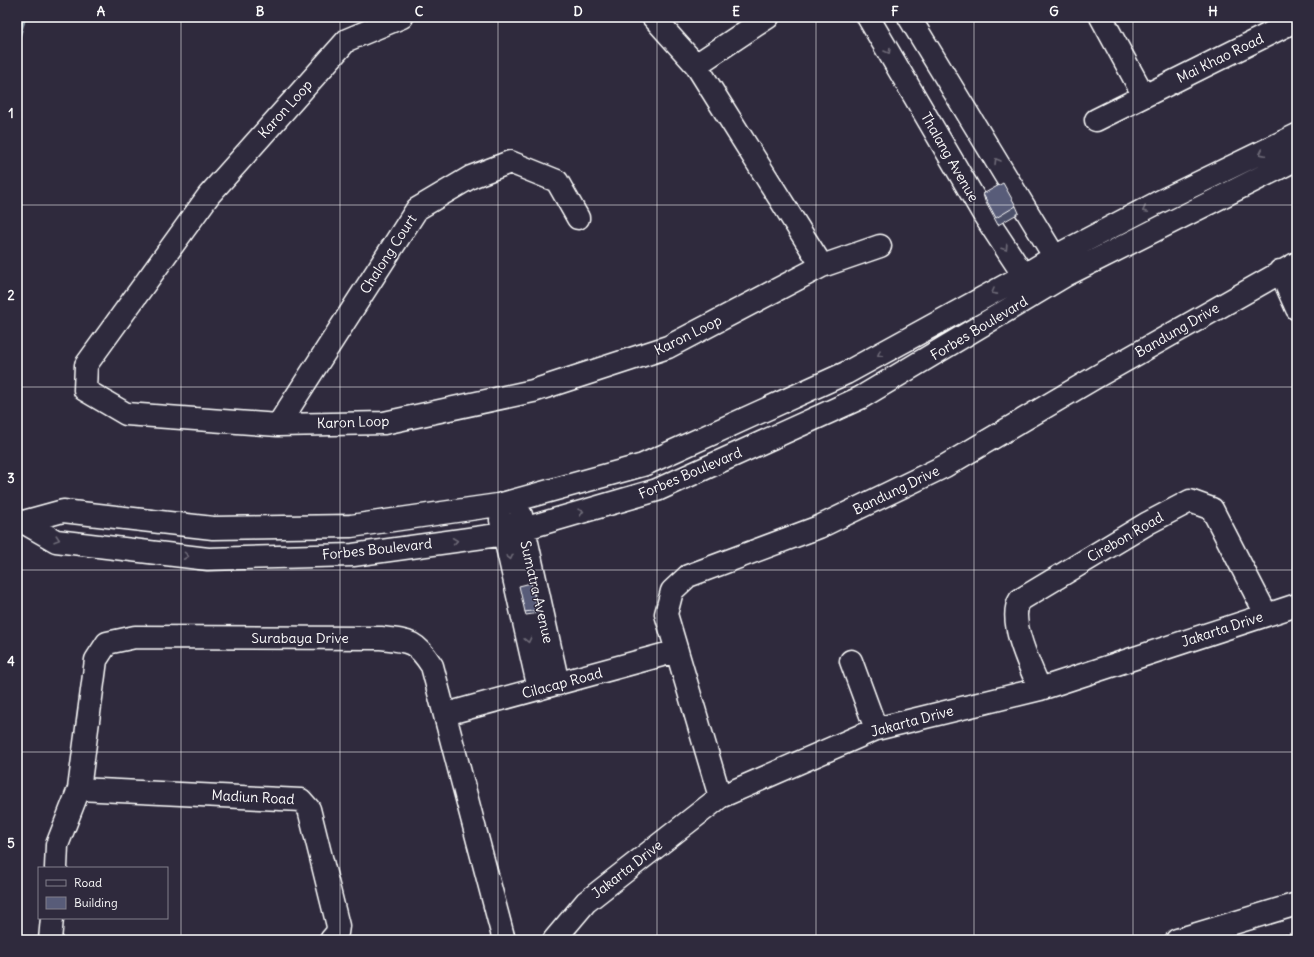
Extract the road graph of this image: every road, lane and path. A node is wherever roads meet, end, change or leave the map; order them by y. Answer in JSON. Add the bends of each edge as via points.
{"nodes":[{"id":1,"x":402,"y":17,"type":"edge"},
{"id":2,"x":653,"y":17,"type":"edge"},
{"id":3,"x":768,"y":17,"type":"edge"},
{"id":4,"x":868,"y":17,"type":"edge"},
{"id":5,"x":908,"y":17,"type":"edge"},
{"id":6,"x":1101,"y":17,"type":"edge"},
{"id":7,"x":1297,"y":20,"type":"edge"},
{"id":8,"x":696,"y":65,"type":"junction"},
{"id":9,"x":1144,"y":96,"type":"junction"},
{"id":10,"x":1096,"y":120,"type":"dead end"},
{"id":11,"x":1297,"y":136,"type":"edge"},
{"id":12,"x":1297,"y":159,"type":"edge"},
{"id":13,"x":578,"y":218,"type":"dead end"},
{"id":14,"x":880,"y":246,"type":"dead end"},
{"id":15,"x":1054,"y":257,"type":"junction"},
{"id":16,"x":822,"y":266,"type":"junction"},
{"id":17,"x":1289,"y":267,"type":"edge"},
{"id":18,"x":1066,"y":275,"type":"junction"},
{"id":19,"x":1023,"y":276,"type":"junction"},
{"id":20,"x":1036,"y":294,"type":"junction"},
{"id":21,"x":1297,"y":309,"type":"edge"},
{"id":22,"x":278,"y":425,"type":"junction"},
{"id":23,"x":508,"y":502,"type":"junction"},
{"id":24,"x":20,"y":521,"type":"edge"},
{"id":25,"x":514,"y":531,"type":"junction"},
{"id":26,"x":1297,"y":605,"type":"edge"},
{"id":27,"x":1266,"y":614,"type":"junction"},
{"id":28,"x":677,"y":651,"type":"junction"},
{"id":29,"x":851,"y":661,"type":"dead end"},
{"id":30,"x":548,"y":686,"type":"junction"},
{"id":31,"x":1040,"y":689,"type":"junction"},
{"id":32,"x":446,"y":714,"type":"junction"},
{"id":33,"x":876,"y":729,"type":"junction"},
{"id":34,"x":79,"y":789,"type":"junction"},
{"id":35,"x":720,"y":797,"type":"junction"},
{"id":36,"x":56,"y":867,"type":"edge"},
{"id":37,"x":1297,"y":904,"type":"edge"},
{"id":38,"x":52,"y":919,"type":"edge"},
{"id":39,"x":1297,"y":932,"type":"edge"},
{"id":40,"x":50,"y":940,"type":"edge"},
{"id":41,"x":331,"y":940,"type":"edge"},
{"id":42,"x":504,"y":940,"type":"edge"},
{"id":43,"x":554,"y":940,"type":"edge"},
{"id":44,"x":1177,"y":940,"type":"edge"},
{"id":45,"x":1270,"y":940,"type":"edge"}],
"edges":[{"from":1,"to":22,"type":"street","name":"Karon Loop","via":[[347,40],[209,195],[86,365],[86,390],[126,414]]},
{"from":2,"to":8,"type":"street"},
{"from":3,"to":8,"type":"street"},
{"from":4,"to":19,"type":"street","name":"Thalang Avenue","one_way":true,"via":[[984,215]]},
{"from":15,"to":5,"type":"street","one_way":true},
{"from":6,"to":9,"type":"street"},
{"from":7,"to":9,"type":"street","name":"Mai Khao Road"},
{"from":8,"to":16,"type":"street"},
{"from":9,"to":10,"type":"street","name":"Mai Khao Road"},
{"from":11,"to":15,"type":"street","name":"Forbes Boulevard","one_way":true,"via":[[1157,203]]},
{"from":12,"to":18,"type":"street","name":"Forbes Boulevard"},
{"from":13,"to":22,"type":"street","name":"Chalong Court","via":[[557,181],[510,162],[471,177],[417,209]]},
{"from":14,"to":16,"type":"street","name":"Karon Loop"},
{"from":15,"to":18,"type":"street"},
{"from":15,"to":19,"type":"street","name":"Forbes Boulevard"},
{"from":16,"to":22,"type":"street","name":"Karon Loop","via":[[668,347],[533,391],[384,423]]},
{"from":17,"to":21,"type":"street"},
{"from":17,"to":28,"type":"street","name":"Bandung Drive","via":[[945,466],[819,527],[688,576],[672,591],[666,614]]},
{"from":18,"to":20,"type":"street","name":"Forbes Boulevard"},
{"from":19,"to":20,"type":"street","name":"Thalang Avenue"},
{"from":19,"to":23,"type":"street","name":"Forbes Boulevard","one_way":true,"via":[[846,373],[643,465]]},
{"from":25,"to":20,"type":"street","name":"Forbes Boulevard","one_way":true,"via":[[657,490],[853,401]]},
{"from":23,"to":24,"type":"street","name":"Forbes Boulevard","via":[[351,526],[213,528],[63,512]]},
{"from":23,"to":25,"type":"street","name":"Sumatra Avenue"},
{"from":24,"to":25,"type":"street","name":"Forbes Boulevard","one_way":true,"via":[[56,540],[208,559],[353,555]]},
{"from":25,"to":30,"type":"street","name":"Sumatra Avenue"},
{"from":26,"to":27,"type":"street","name":"Jakarta Drive"},
{"from":27,"to":31,"type":"street","name":"Jakarta Drive"},
{"from":27,"to":31,"type":"street","name":"Cirebon Road","via":[[1212,509],[1190,501],[1148,523],[1020,600],[1016,605],[1017,623],[1024,651]]},
{"from":28,"to":30,"type":"street","name":"Cilacap Road"},
{"from":28,"to":35,"type":"street","name":"Bandung Drive"},
{"from":29,"to":33,"type":"street"},
{"from":30,"to":32,"type":"street","name":"Cilacap Road"},
{"from":31,"to":33,"type":"street","name":"Jakarta Drive"},
{"from":32,"to":34,"type":"street","name":"Surabaya Drive","via":[[432,666],[422,650],[408,641],[381,638],[135,637],[120,640],[107,643],[96,660]]},
{"from":32,"to":42,"type":"street","name":"Surabaya Drive"},
{"from":33,"to":35,"type":"street","name":"Jakarta Drive"},
{"from":34,"to":36,"type":"street","name":"Surabaya Drive","via":[[57,845]]},
{"from":34,"to":41,"type":"street","name":"Madiun Road","via":[[301,800],[309,809],[338,926],[337,933]]},
{"from":35,"to":43,"type":"street","name":"Jakarta Drive","via":[[586,902]]},
{"from":37,"to":44,"type":"street"},
{"from":38,"to":40,"type":"street"},
{"from":39,"to":45,"type":"path"}]}
